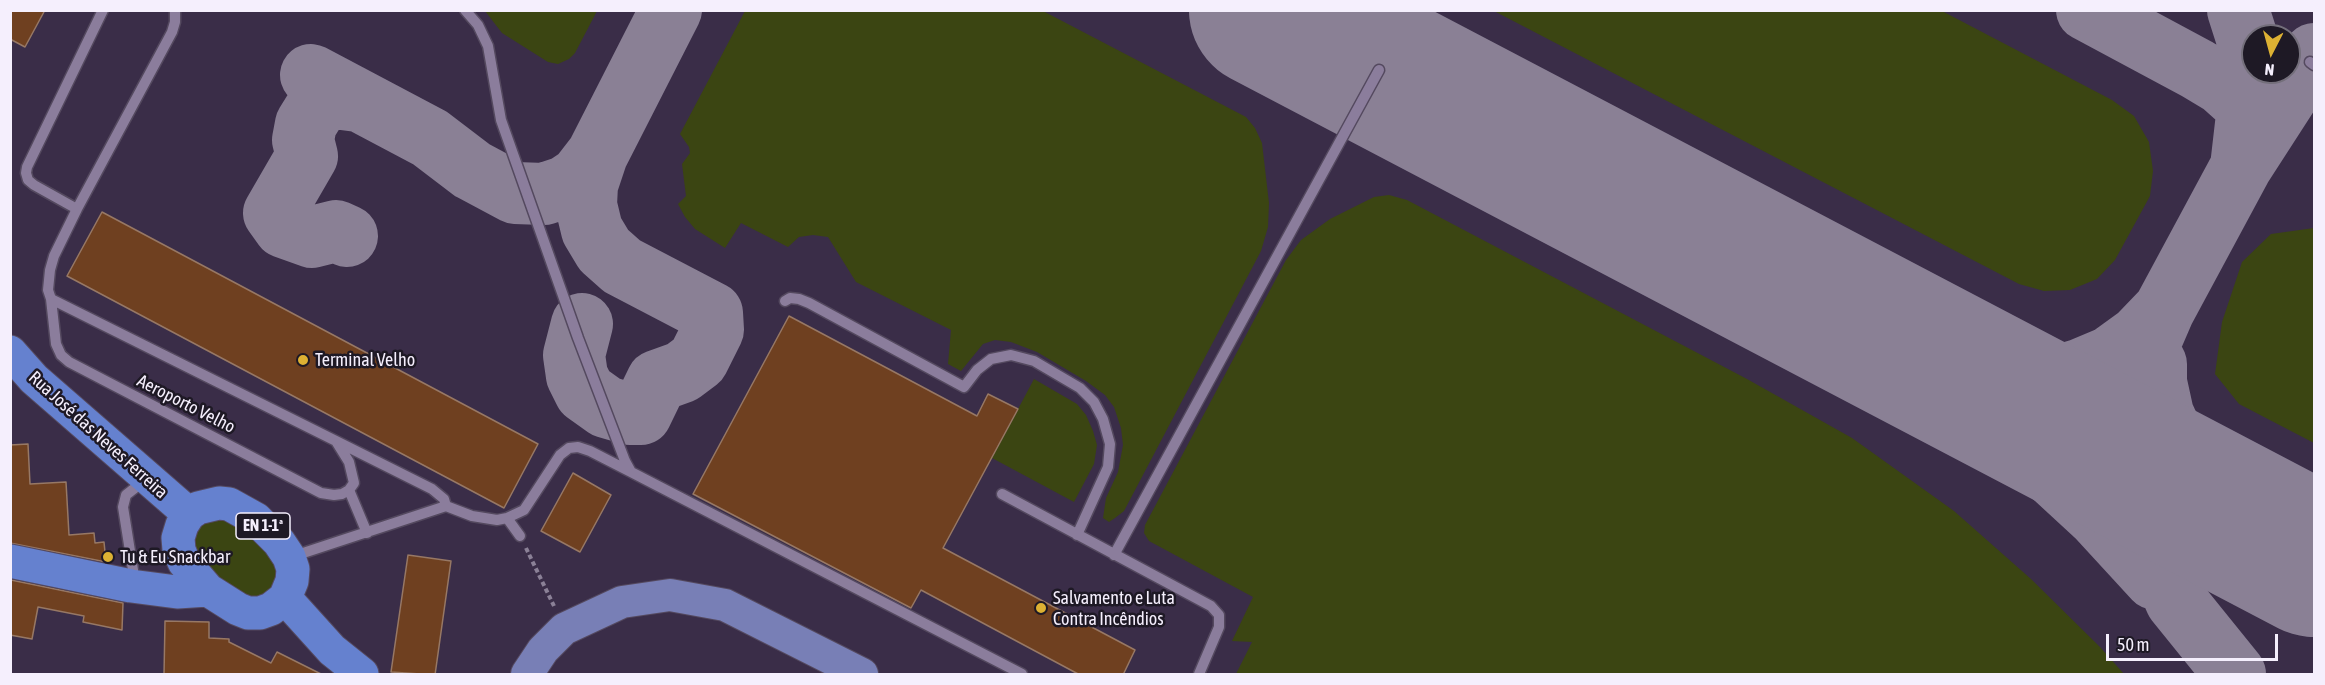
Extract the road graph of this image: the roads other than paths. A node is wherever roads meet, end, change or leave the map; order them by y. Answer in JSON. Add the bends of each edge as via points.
{"nodes":[{"id":1,"x":104,"y":10,"type":"edge"},
{"id":2,"x":175,"y":10,"type":"edge"},
{"id":3,"x":465,"y":10,"type":"edge"},
{"id":4,"x":1378,"y":69,"type":"dead end"},
{"id":5,"x":76,"y":209,"type":"junction"},
{"id":6,"x":51,"y":299,"type":"junction"},
{"id":7,"x":785,"y":301,"type":"dead end"},
{"id":8,"x":10,"y":352,"type":"edge"},
{"id":9,"x":336,"y":441,"type":"junction"},
{"id":10,"x":631,"y":472,"type":"junction"},
{"id":11,"x":148,"y":478,"type":"junction"},
{"id":12,"x":349,"y":490,"type":"junction"},
{"id":13,"x":1002,"y":494,"type":"dead end"},
{"id":14,"x":446,"y":506,"type":"junction"},
{"id":15,"x":189,"y":514,"type":"junction"},
{"id":16,"x":507,"y":518,"type":"junction"},
{"id":17,"x":367,"y":533,"type":"junction"},
{"id":18,"x":1077,"y":535,"type":"junction"},
{"id":19,"x":520,"y":536,"type":"road end"},
{"id":20,"x":1114,"y":555,"type":"junction"},
{"id":21,"x":290,"y":557,"type":"junction"},
{"id":22,"x":10,"y":561,"type":"edge"},
{"id":23,"x":131,"y":586,"type":"junction"},
{"id":24,"x":208,"y":590,"type":"junction"},
{"id":25,"x":285,"y":598,"type":"junction"},
{"id":26,"x":526,"y":672,"type":"edge"},
{"id":27,"x":362,"y":675,"type":"edge"},
{"id":28,"x":862,"y":675,"type":"edge"},
{"id":29,"x":1022,"y":675,"type":"edge"},
{"id":30,"x":1200,"y":675,"type":"edge"}],
"edges":[{"from":1,"to":5,"type":"lane","via":[[26,173],[34,185]]},
{"from":2,"to":5,"type":"lane","name":"Aeroporto Velho","via":[[172,32]]},
{"from":3,"to":10,"type":"lane","via":[[488,46],[501,120]]},
{"from":4,"to":20,"type":"lane"},
{"from":5,"to":6,"type":"lane","name":"Aeroporto Velho","via":[[50,270]]},
{"from":6,"to":9,"type":"lane","name":"Aeroporto Velho"},
{"from":6,"to":12,"type":"lane","name":"Aeroporto Velho","via":[[56,344],[69,362],[321,493],[334,495]]},
{"from":7,"to":18,"type":"lane","via":[[790,298],[809,303],[964,387],[991,359],[1011,355],[1034,361],[1080,388],[1099,410],[1110,444],[1108,467]]},
{"from":8,"to":11,"type":"main road","name":"Rua José das Neves Ferreira","via":[[34,379]]},
{"from":9,"to":12,"type":"lane","via":[[353,473],[354,483]]},
{"from":9,"to":14,"type":"lane","name":"Aeroporto Velho","via":[[432,489]]},
{"from":10,"to":16,"type":"lane","via":[[590,451],[569,448],[560,455],[524,510]]},
{"from":10,"to":29,"type":"lane"},
{"from":11,"to":15,"type":"main road","name":"Rua José das Neves Ferreira"},
{"from":11,"to":23,"type":"lane","via":[[130,491],[123,507],[133,570]]},
{"from":12,"to":17,"type":"lane"},
{"from":13,"to":18,"type":"lane"},
{"from":14,"to":16,"type":"lane","via":[[472,516]]},
{"from":14,"to":17,"type":"lane"},
{"from":15,"to":21,"type":"main road","number":"EN 1-1ª","via":[[208,504],[229,504],[256,519]]},
{"from":15,"to":24,"type":"main road","via":[[178,538],[179,550],[191,572]]},
{"from":16,"to":19,"type":"lane"},
{"from":17,"to":21,"type":"lane"},
{"from":18,"to":20,"type":"lane"},
{"from":20,"to":30,"type":"lane","via":[[1211,606],[1219,615],[1220,627]]},
{"from":21,"to":25,"type":"main road","number":"EN 1-1ª","via":[[292,582]]},
{"from":22,"to":23,"type":"main road"},
{"from":23,"to":24,"type":"main road","via":[[177,592]]},
{"from":24,"to":25,"type":"main road","via":[[248,613],[271,609]]},
{"from":25,"to":27,"type":"main road","via":[[332,650]]},
{"from":26,"to":28,"type":"street","via":[[564,629],[622,602],[670,595],[725,605]]}]}
